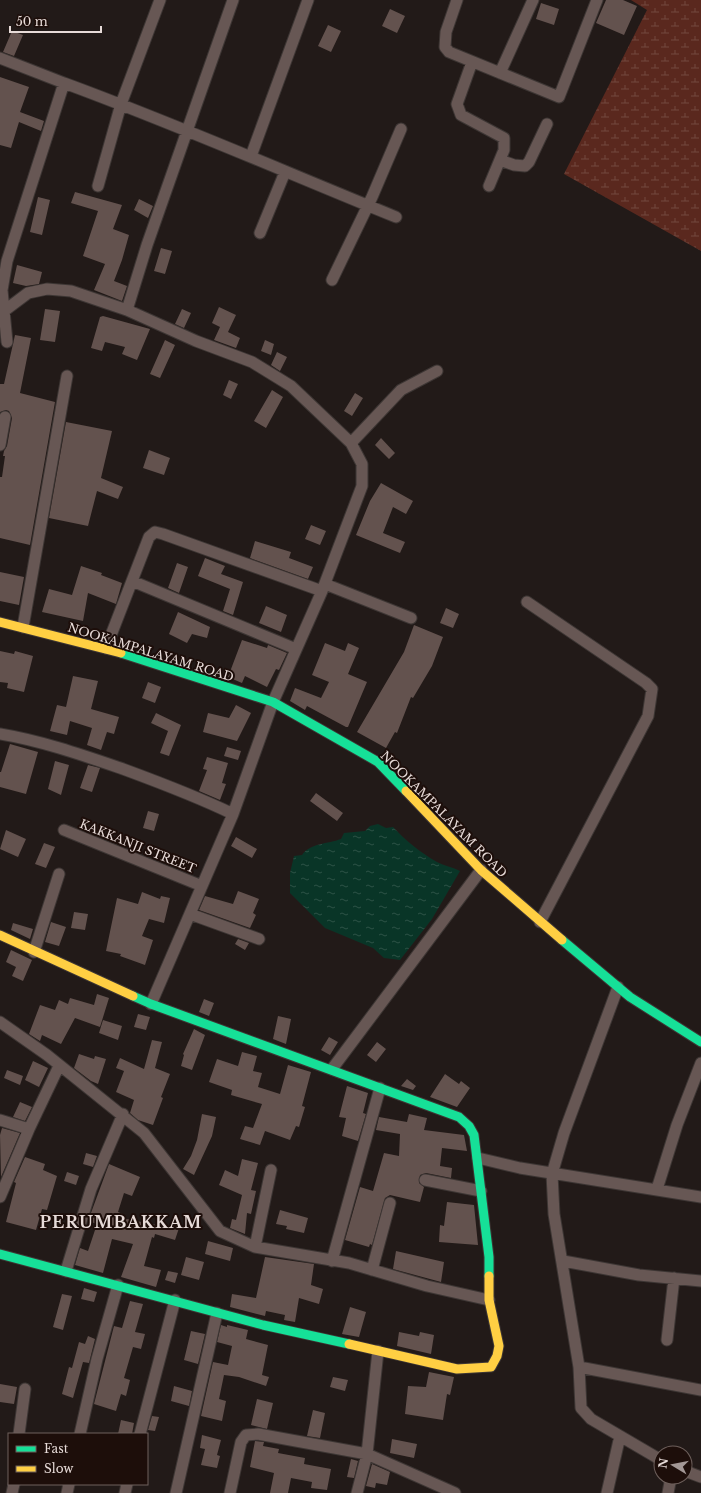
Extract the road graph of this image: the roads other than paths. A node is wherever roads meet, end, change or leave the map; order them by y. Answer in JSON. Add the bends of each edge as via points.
{"nodes":[{"id":1,"x":160,"y":0,"type":"edge"},
{"id":2,"x":233,"y":0,"type":"edge"},
{"id":3,"x":308,"y":0,"type":"edge"},
{"id":4,"x":457,"y":0,"type":"edge"},
{"id":5,"x":533,"y":0,"type":"edge"},
{"id":6,"x":597,"y":0,"type":"edge"},
{"id":7,"x":0,"y":58,"type":"edge"},
{"id":8,"x":472,"y":62,"type":"junction"},
{"id":9,"x":500,"y":73,"type":"junction"},
{"id":10,"x":64,"y":84,"type":"junction"},
{"id":11,"x":121,"y":104,"type":"junction"},
{"id":12,"x":547,"y":124,"type":"dead end"},
{"id":13,"x":401,"y":128,"type":"dead end"},
{"id":14,"x":186,"y":132,"type":"junction"},
{"id":15,"x":251,"y":156,"type":"junction"},
{"id":16,"x":500,"y":160,"type":"junction"},
{"id":17,"x":285,"y":172,"type":"junction"},
{"id":18,"x":98,"y":186,"type":"dead end"},
{"id":19,"x":489,"y":186,"type":"dead end"},
{"id":20,"x":368,"y":206,"type":"junction"},
{"id":21,"x":396,"y":217,"type":"dead end"},
{"id":22,"x":260,"y":233,"type":"dead end"},
{"id":23,"x":332,"y":280,"type":"dead end"},
{"id":24,"x":126,"y":310,"type":"junction"},
{"id":25,"x":2,"y":313,"type":"edge"},
{"id":26,"x":7,"y":342,"type":"dead end"},
{"id":27,"x":437,"y":371,"type":"dead end"},
{"id":28,"x":67,"y":376,"type":"dead end"},
{"id":29,"x":5,"y":417,"type":"dead end"},
{"id":30,"x":351,"y":443,"type":"junction"},
{"id":31,"x":0,"y":445,"type":"edge"},
{"id":32,"x":132,"y":581,"type":"junction"},
{"id":33,"x":323,"y":587,"type":"junction"},
{"id":34,"x":527,"y":602,"type":"dead end"},
{"id":35,"x":411,"y":618,"type":"dead end"},
{"id":36,"x":0,"y":622,"type":"edge"},
{"id":37,"x":23,"y":627,"type":"junction"},
{"id":38,"x":106,"y":648,"type":"junction"},
{"id":39,"x":296,"y":648,"type":"junction"},
{"id":40,"x":273,"y":702,"type":"junction"},
{"id":41,"x":0,"y":734,"type":"edge"},
{"id":42,"x":233,"y":814,"type":"junction"},
{"id":43,"x":64,"y":830,"type":"dead end"},
{"id":44,"x":481,"y":870,"type":"junction"},
{"id":45,"x":59,"y":874,"type":"dead end"},
{"id":46,"x":202,"y":886,"type":"junction"},
{"id":47,"x":190,"y":914,"type":"junction"},
{"id":48,"x":540,"y":922,"type":"junction"},
{"id":49,"x":0,"y":935,"type":"edge"},
{"id":50,"x":259,"y":939,"type":"dead end"},
{"id":51,"x":34,"y":952,"type":"junction"},
{"id":52,"x":618,"y":987,"type":"junction"},
{"id":53,"x":151,"y":1004,"type":"junction"},
{"id":54,"x":0,"y":1022,"type":"edge"},
{"id":55,"x":701,"y":1042,"type":"edge"},
{"id":56,"x":701,"y":1063,"type":"edge"},
{"id":57,"x":59,"y":1066,"type":"junction"},
{"id":58,"x":332,"y":1069,"type":"junction"},
{"id":59,"x":380,"y":1088,"type":"junction"},
{"id":60,"x":123,"y":1114,"type":"junction"},
{"id":61,"x":0,"y":1120,"type":"edge"},
{"id":62,"x":28,"y":1129,"type":"junction"},
{"id":63,"x":478,"y":1158,"type":"junction"},
{"id":64,"x":271,"y":1170,"type":"dead end"},
{"id":65,"x":552,"y":1174,"type":"junction"},
{"id":66,"x":425,"y":1180,"type":"dead end"},
{"id":67,"x":657,"y":1189,"type":"junction"},
{"id":68,"x":481,"y":1190,"type":"junction"},
{"id":69,"x":0,"y":1197,"type":"edge"},
{"id":70,"x":701,"y":1197,"type":"edge"},
{"id":71,"x":390,"y":1203,"type":"dead end"},
{"id":72,"x":255,"y":1247,"type":"junction"},
{"id":73,"x":0,"y":1254,"type":"edge"},
{"id":74,"x":332,"y":1261,"type":"junction"},
{"id":75,"x":563,"y":1261,"type":"junction"},
{"id":76,"x":372,"y":1270,"type":"junction"},
{"id":77,"x":66,"y":1272,"type":"junction"},
{"id":78,"x":674,"y":1278,"type":"junction"},
{"id":79,"x":701,"y":1281,"type":"edge"},
{"id":80,"x":118,"y":1285,"type":"junction"},
{"id":81,"x":175,"y":1300,"type":"junction"},
{"id":82,"x":489,"y":1300,"type":"junction"},
{"id":83,"x":217,"y":1313,"type":"junction"},
{"id":84,"x":666,"y":1340,"type":"dead end"},
{"id":85,"x":378,"y":1351,"type":"junction"},
{"id":86,"x":579,"y":1366,"type":"junction"},
{"id":87,"x":25,"y":1389,"type":"dead end"},
{"id":88,"x":701,"y":1390,"type":"edge"},
{"id":89,"x":20,"y":1433,"type":"edge"},
{"id":90,"x":80,"y":1433,"type":"edge"},
{"id":91,"x":140,"y":1433,"type":"edge"},
{"id":92,"x":620,"y":1436,"type":"junction"},
{"id":93,"x":367,"y":1454,"type":"junction"},
{"id":94,"x":653,"y":1455,"type":"edge"},
{"id":95,"x":176,"y":1493,"type":"edge"},
{"id":96,"x":230,"y":1493,"type":"edge"},
{"id":97,"x":357,"y":1493,"type":"edge"},
{"id":98,"x":455,"y":1493,"type":"edge"},
{"id":99,"x":607,"y":1493,"type":"edge"}],
"edges":[{"from":1,"to":11,"type":"street"},
{"from":2,"to":14,"type":"street"},
{"from":3,"to":15,"type":"street"},
{"from":4,"to":8,"type":"street","via":[[446,32],[445,47],[449,52]]},
{"from":5,"to":9,"type":"street"},
{"from":6,"to":9,"type":"street","via":[[559,97]]},
{"from":7,"to":10,"type":"street"},
{"from":8,"to":9,"type":"street"},
{"from":8,"to":16,"type":"street","via":[[456,104],[461,115],[504,138],[504,150]]},
{"from":10,"to":11,"type":"street"},
{"from":10,"to":25,"type":"street","via":[[7,261],[2,290]]},
{"from":11,"to":14,"type":"street"},
{"from":11,"to":18,"type":"street"},
{"from":12,"to":16,"type":"street","via":[[525,166]]},
{"from":13,"to":20,"type":"street"},
{"from":14,"to":15,"type":"street"},
{"from":14,"to":24,"type":"street"},
{"from":15,"to":17,"type":"street"},
{"from":16,"to":19,"type":"street"},
{"from":17,"to":20,"type":"street"},
{"from":17,"to":22,"type":"street"},
{"from":20,"to":21,"type":"street"},
{"from":20,"to":23,"type":"street"},
{"from":24,"to":25,"type":"street","via":[[71,291],[47,289],[28,293]]},
{"from":24,"to":30,"type":"street","via":[[252,362],[291,386]]},
{"from":25,"to":26,"type":"street"},
{"from":27,"to":30,"type":"street","via":[[401,390]]},
{"from":28,"to":37,"type":"street"},
{"from":29,"to":31,"type":"street"},
{"from":30,"to":33,"type":"street","via":[[362,464],[362,486]]},
{"from":32,"to":33,"type":"street","via":[[149,537],[155,532]]},
{"from":32,"to":38,"type":"street"},
{"from":32,"to":39,"type":"street"},
{"from":33,"to":35,"type":"street"},
{"from":33,"to":39,"type":"street"},
{"from":34,"to":48,"type":"street","via":[[652,689],[648,716]]},
{"from":36,"to":37,"type":"street","name":"NOOKAMPALAYAM ROAD"},
{"from":37,"to":38,"type":"street","name":"NOOKAMPALAYAM ROAD"},
{"from":38,"to":40,"type":"street","name":"NOOKAMPALAYAM ROAD"},
{"from":39,"to":40,"type":"street"},
{"from":40,"to":42,"type":"street"},
{"from":40,"to":44,"type":"street","name":"NOOKAMPALAYAM ROAD","via":[[378,762]]},
{"from":41,"to":42,"type":"street","via":[[34,740],[74,752],[192,794]]},
{"from":42,"to":46,"type":"street"},
{"from":43,"to":46,"type":"street","name":"KAKKANJI STREET"},
{"from":44,"to":48,"type":"street","name":"NOOKAMPALAYAM ROAD"},
{"from":44,"to":58,"type":"street"},
{"from":45,"to":51,"type":"street"},
{"from":46,"to":47,"type":"street"},
{"from":47,"to":50,"type":"street"},
{"from":47,"to":53,"type":"street"},
{"from":48,"to":52,"type":"street","name":"NOOKAMPALAYAM ROAD"},
{"from":49,"to":51,"type":"street"},
{"from":51,"to":53,"type":"street"},
{"from":52,"to":55,"type":"street","name":"NOOKAMPALAYAM ROAD"},
{"from":52,"to":65,"type":"street","via":[[564,1133]]},
{"from":53,"to":58,"type":"street","via":[[303,1061]]},
{"from":54,"to":57,"type":"street"},
{"from":56,"to":67,"type":"street","via":[[677,1125]]},
{"from":57,"to":60,"type":"street"},
{"from":57,"to":62,"type":"street"},
{"from":58,"to":59,"type":"street"},
{"from":59,"to":63,"type":"street","via":[[459,1117],[474,1135]]},
{"from":59,"to":74,"type":"street"},
{"from":60,"to":72,"type":"street","via":[[144,1133],[220,1231]]},
{"from":60,"to":77,"type":"street","via":[[91,1189]]},
{"from":61,"to":62,"type":"street"},
{"from":62,"to":69,"type":"street"},
{"from":63,"to":65,"type":"street"},
{"from":63,"to":68,"type":"street"},
{"from":64,"to":72,"type":"street"},
{"from":65,"to":67,"type":"street"},
{"from":65,"to":75,"type":"street","via":[[554,1214]]},
{"from":66,"to":68,"type":"street"},
{"from":67,"to":70,"type":"street"},
{"from":68,"to":82,"type":"street","via":[[489,1257]]},
{"from":71,"to":76,"type":"street"},
{"from":72,"to":74,"type":"street"},
{"from":73,"to":77,"type":"street"},
{"from":74,"to":76,"type":"street"},
{"from":75,"to":78,"type":"street","via":[[639,1275]]},
{"from":75,"to":86,"type":"street"},
{"from":76,"to":82,"type":"street"},
{"from":77,"to":80,"type":"street"},
{"from":78,"to":79,"type":"street"},
{"from":78,"to":84,"type":"street"},
{"from":80,"to":81,"type":"street"},
{"from":80,"to":90,"type":"street","via":[[97,1359]]},
{"from":81,"to":83,"type":"street"},
{"from":81,"to":91,"type":"street"},
{"from":82,"to":85,"type":"street","via":[[498,1346],[497,1356],[491,1367],[457,1369]]},
{"from":83,"to":85,"type":"street"},
{"from":83,"to":95,"type":"street"},
{"from":85,"to":93,"type":"street"},
{"from":86,"to":88,"type":"street"},
{"from":86,"to":92,"type":"street","via":[[581,1408],[591,1419]]},
{"from":87,"to":89,"type":"street"},
{"from":92,"to":94,"type":"street"},
{"from":92,"to":99,"type":"street"},
{"from":93,"to":96,"type":"street","via":[[258,1434],[246,1436],[241,1442]]},
{"from":93,"to":97,"type":"street"},
{"from":93,"to":98,"type":"street"}]}
